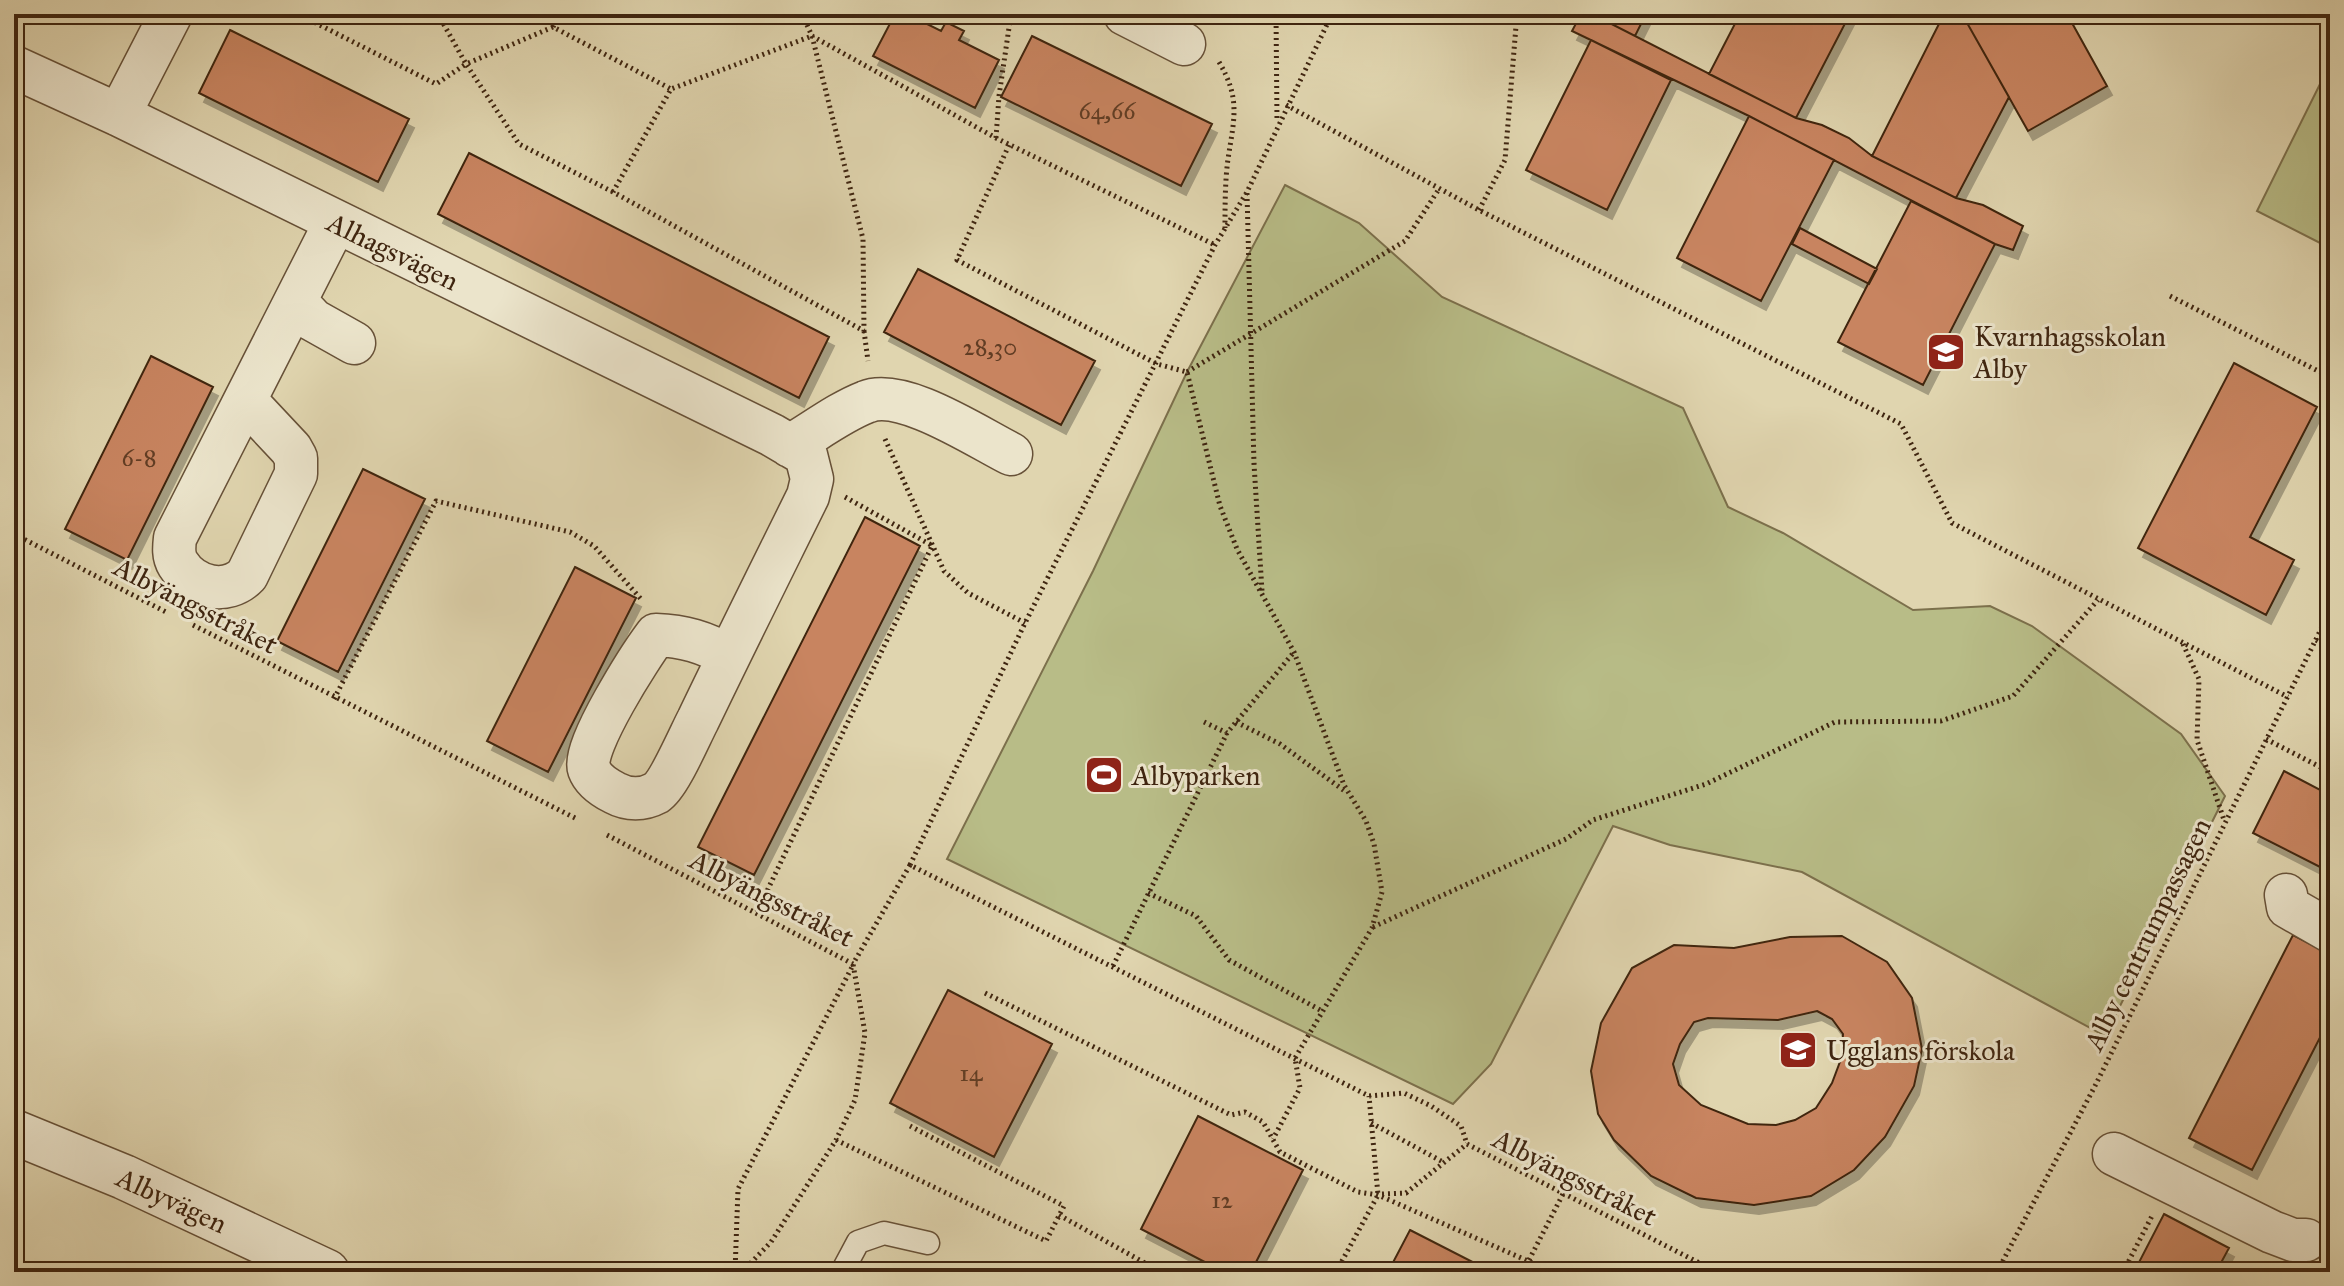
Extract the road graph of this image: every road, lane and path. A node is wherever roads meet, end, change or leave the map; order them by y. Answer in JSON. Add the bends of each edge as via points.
{"nodes":[{"id":1,"x":171,"y":14,"type":"edge"},
{"id":2,"x":438,"y":14,"type":"edge"},
{"id":3,"x":559,"y":14,"type":"edge"},
{"id":4,"x":802,"y":14,"type":"edge"},
{"id":5,"x":1011,"y":14,"type":"edge"},
{"id":6,"x":1125,"y":14,"type":"edge"},
{"id":7,"x":1276,"y":14,"type":"edge"},
{"id":8,"x":1332,"y":14,"type":"edge"},
{"id":9,"x":1517,"y":14,"type":"edge"},
{"id":10,"x":304,"y":17,"type":"dead end"},
{"id":11,"x":553,"y":27,"type":"junction"},
{"id":12,"x":812,"y":36,"type":"junction"},
{"id":13,"x":1202,"y":54,"type":"joint"},
{"id":14,"x":466,"y":64,"type":"junction"},
{"id":15,"x":14,"y":67,"type":"edge"},
{"id":16,"x":671,"y":89,"type":"junction"},
{"id":17,"x":1286,"y":105,"type":"junction"},
{"id":18,"x":119,"y":115,"type":"junction"},
{"id":19,"x":1277,"y":126,"type":"junction"},
{"id":20,"x":996,"y":138,"type":"junction"},
{"id":21,"x":1009,"y":145,"type":"junction"},
{"id":22,"x":1439,"y":189,"type":"junction"},
{"id":23,"x":613,"y":192,"type":"junction"},
{"id":24,"x":1247,"y":192,"type":"junction"},
{"id":25,"x":1479,"y":210,"type":"junction"},
{"id":26,"x":335,"y":223,"type":"junction"},
{"id":27,"x":1225,"y":229,"type":"junction"},
{"id":28,"x":1215,"y":245,"type":"junction"},
{"id":29,"x":2170,"y":296,"type":"dead end"},
{"id":30,"x":296,"y":302,"type":"junction"},
{"id":31,"x":864,"y":331,"type":"junction"},
{"id":32,"x":1251,"y":333,"type":"junction"},
{"id":33,"x":354,"y":343,"type":"dead end"},
{"id":34,"x":1157,"y":364,"type":"junction"},
{"id":35,"x":868,"y":365,"type":"dead end"},
{"id":36,"x":1187,"y":372,"type":"junction"},
{"id":37,"x":2330,"y":377,"type":"edge"},
{"id":38,"x":246,"y":401,"type":"dead end"},
{"id":39,"x":881,"y":431,"type":"dead end"},
{"id":40,"x":791,"y":453,"type":"junction"},
{"id":41,"x":1011,"y":454,"type":"dead end"},
{"id":42,"x":14,"y":534,"type":"edge"},
{"id":43,"x":932,"y":546,"type":"junction"},
{"id":44,"x":1262,"y":593,"type":"junction"},
{"id":45,"x":2099,"y":599,"type":"junction"},
{"id":46,"x":647,"y":606,"type":"dead end"},
{"id":47,"x":2330,"y":611,"type":"edge"},
{"id":48,"x":178,"y":618,"type":"dead end"},
{"id":49,"x":1025,"y":623,"type":"junction"},
{"id":50,"x":192,"y":625,"type":"dead end"},
{"id":51,"x":2316,"y":640,"type":"junction"},
{"id":52,"x":2183,"y":644,"type":"junction"},
{"id":53,"x":2330,"y":647,"type":"edge"},
{"id":54,"x":1294,"y":652,"type":"junction"},
{"id":55,"x":729,"y":656,"type":"dead end"},
{"id":56,"x":2288,"y":697,"type":"junction"},
{"id":57,"x":334,"y":699,"type":"junction"},
{"id":58,"x":1204,"y":722,"type":"dead end"},
{"id":59,"x":1236,"y":722,"type":"junction"},
{"id":60,"x":1227,"y":733,"type":"junction"},
{"id":61,"x":2266,"y":739,"type":"junction"},
{"id":62,"x":2330,"y":772,"type":"edge"},
{"id":63,"x":1350,"y":795,"type":"junction"},
{"id":64,"x":2224,"y":821,"type":"junction"},
{"id":65,"x":584,"y":823,"type":"dead end"},
{"id":66,"x":597,"y":830,"type":"dead end"},
{"id":67,"x":910,"y":865,"type":"junction"},
{"id":68,"x":1148,"y":893,"type":"junction"},
{"id":69,"x":2286,"y":895,"type":"dead end"},
{"id":70,"x":757,"y":912,"type":"junction"},
{"id":71,"x":1372,"y":928,"type":"junction"},
{"id":72,"x":2330,"y":931,"type":"edge"},
{"id":73,"x":853,"y":964,"type":"junction"},
{"id":74,"x":1113,"y":966,"type":"junction"},
{"id":75,"x":985,"y":993,"type":"dead end"},
{"id":76,"x":1322,"y":1011,"type":"junction"},
{"id":77,"x":1295,"y":1058,"type":"junction"},
{"id":78,"x":1369,"y":1096,"type":"junction"},
{"id":79,"x":1371,"y":1123,"type":"junction"},
{"id":80,"x":910,"y":1126,"type":"dead end"},
{"id":81,"x":14,"y":1132,"type":"edge"},
{"id":82,"x":1273,"y":1139,"type":"junction"},
{"id":83,"x":836,"y":1140,"type":"junction"},
{"id":84,"x":1467,"y":1144,"type":"junction"},
{"id":85,"x":2114,"y":1154,"type":"dead end"},
{"id":86,"x":1443,"y":1162,"type":"junction"},
{"id":87,"x":2170,"y":1182,"type":"junction"},
{"id":88,"x":1563,"y":1194,"type":"junction"},
{"id":89,"x":1378,"y":1195,"type":"junction"},
{"id":90,"x":1059,"y":1215,"type":"junction"},
{"id":91,"x":928,"y":1243,"type":"dead end"},
{"id":92,"x":2308,"y":1248,"type":"edge"},
{"id":93,"x":1529,"y":1260,"type":"junction"},
{"id":94,"x":327,"y":1272,"type":"edge"},
{"id":95,"x":735,"y":1272,"type":"edge"},
{"id":96,"x":742,"y":1272,"type":"edge"},
{"id":97,"x":842,"y":1272,"type":"edge"},
{"id":98,"x":1161,"y":1272,"type":"edge"},
{"id":99,"x":1336,"y":1272,"type":"edge"},
{"id":100,"x":1553,"y":1272,"type":"edge"},
{"id":101,"x":1717,"y":1272,"type":"edge"},
{"id":102,"x":1997,"y":1272,"type":"edge"},
{"id":103,"x":2123,"y":1272,"type":"edge"}],
"edges":[{"from":1,"to":18,"type":"street"},
{"from":2,"to":14,"type":"path"},
{"from":3,"to":11,"type":"path"},
{"from":4,"to":12,"type":"path"},
{"from":5,"to":20,"type":"path"},
{"from":6,"to":13,"type":"street"},
{"from":7,"to":19,"type":"path"},
{"from":8,"to":17,"type":"path"},
{"from":9,"to":25,"type":"path","via":[[1505,160]]},
{"from":10,"to":14,"type":"path","via":[[436,84]]},
{"from":11,"to":14,"type":"path"},
{"from":11,"to":16,"type":"path"},
{"from":12,"to":16,"type":"path"},
{"from":12,"to":20,"type":"path"},
{"from":12,"to":31,"type":"path","via":[[863,239]]},
{"from":13,"to":27,"type":"path","via":[[1234,93]]},
{"from":14,"to":23,"type":"path","via":[[519,144]]},
{"from":15,"to":18,"type":"street","name":"Alhagsvägen"},
{"from":16,"to":23,"type":"path"},
{"from":17,"to":19,"type":"path"},
{"from":17,"to":22,"type":"path"},
{"from":18,"to":26,"type":"street","name":"Alhagsvägen"},
{"from":19,"to":24,"type":"path"},
{"from":20,"to":21,"type":"path"},
{"from":21,"to":28,"type":"path"},
{"from":21,"to":34,"type":"path","via":[[957,260]]},
{"from":22,"to":25,"type":"path"},
{"from":22,"to":32,"type":"path","via":[[1405,241]]},
{"from":23,"to":31,"type":"path"},
{"from":24,"to":27,"type":"path"},
{"from":24,"to":32,"type":"path"},
{"from":25,"to":45,"type":"path","via":[[1901,424],[1952,523]]},
{"from":26,"to":30,"type":"street"},
{"from":26,"to":40,"type":"street","name":"Alhagsvägen"},
{"from":27,"to":28,"type":"path"},
{"from":28,"to":34,"type":"path"},
{"from":29,"to":37,"type":"path"},
{"from":30,"to":33,"type":"street","via":[[313,320]]},
{"from":30,"to":38,"type":"street"},
{"from":31,"to":35,"type":"path"},
{"from":32,"to":36,"type":"path"},
{"from":32,"to":44,"type":"path"},
{"from":34,"to":36,"type":"path"},
{"from":34,"to":49,"type":"path"},
{"from":36,"to":44,"type":"path","via":[[1220,506]]},
{"from":39,"to":43,"type":"path"},
{"from":40,"to":41,"type":"street","via":[[866,401],[881,398],[920,408]]},
{"from":40,"to":43,"type":"path"},
{"from":40,"to":55,"type":"street","via":[[808,496]]},
{"from":42,"to":48,"type":"path","name":"Albyängsstråket"},
{"from":43,"to":49,"type":"path","via":[[944,571],[968,593]]},
{"from":43,"to":70,"type":"path"},
{"from":44,"to":54,"type":"path"},
{"from":45,"to":52,"type":"path"},
{"from":45,"to":71,"type":"path","via":[[2013,696],[1941,721],[1835,722],[1706,784],[1593,820],[1566,839]]},
{"from":46,"to":57,"type":"path","via":[[594,546],[570,532],[436,501]]},
{"from":47,"to":51,"type":"path","name":"Alby centrumpassagen"},
{"from":49,"to":67,"type":"path"},
{"from":50,"to":57,"type":"path","name":"Albyängsstråket"},
{"from":51,"to":53,"type":"path"},
{"from":51,"to":56,"type":"path","name":"Alby centrumpassagen"},
{"from":52,"to":56,"type":"path"},
{"from":52,"to":64,"type":"path","via":[[2199,679],[2197,740]]},
{"from":54,"to":59,"type":"path"},
{"from":54,"to":63,"type":"path"},
{"from":56,"to":61,"type":"path","name":"Alby centrumpassagen"},
{"from":57,"to":65,"type":"path","name":"Albyängsstråket"},
{"from":58,"to":60,"type":"path"},
{"from":59,"to":60,"type":"path"},
{"from":59,"to":63,"type":"path","via":[[1280,744]]},
{"from":60,"to":68,"type":"path"},
{"from":61,"to":62,"type":"path"},
{"from":61,"to":64,"type":"path","name":"Alby centrumpassagen"},
{"from":63,"to":71,"type":"path","via":[[1366,821],[1382,892]]},
{"from":64,"to":102,"type":"path","name":"Alby centrumpassagen"},
{"from":66,"to":70,"type":"path","name":"Albyängsstråket"},
{"from":67,"to":73,"type":"path","name":"Albyängsstråket"},
{"from":67,"to":74,"type":"path","name":"Albyängsstråket"},
{"from":68,"to":74,"type":"path"},
{"from":68,"to":76,"type":"path","via":[[1196,916],[1229,960]]},
{"from":69,"to":72,"type":"street","via":[[2288,907]]},
{"from":70,"to":73,"type":"path","name":"Albyängsstråket"},
{"from":71,"to":76,"type":"path"},
{"from":73,"to":83,"type":"path","via":[[865,1033],[855,1100]]},
{"from":73,"to":95,"type":"path","via":[[738,1189]]},
{"from":74,"to":77,"type":"path","name":"Albyängsstråket"},
{"from":75,"to":82,"type":"path","via":[[1231,1115],[1245,1112],[1263,1122]]},
{"from":76,"to":77,"type":"path"},
{"from":77,"to":78,"type":"path","name":"Albyängsstråket"},
{"from":77,"to":82,"type":"path","via":[[1300,1088]]},
{"from":78,"to":79,"type":"path"},
{"from":78,"to":84,"type":"path","name":"Albyängsstråket","via":[[1404,1093],[1431,1106],[1461,1126]]},
{"from":79,"to":86,"type":"path"},
{"from":79,"to":89,"type":"path"},
{"from":80,"to":90,"type":"path","via":[[1064,1206]]},
{"from":81,"to":94,"type":"street","name":"Albyvägen"},
{"from":82,"to":89,"type":"path","via":[[1280,1152],[1358,1192]]},
{"from":83,"to":90,"type":"path","via":[[1046,1241]]},
{"from":83,"to":96,"type":"path","via":[[771,1242]]},
{"from":84,"to":86,"type":"path"},
{"from":84,"to":88,"type":"path","name":"Albyängsstråket"},
{"from":85,"to":87,"type":"street"},
{"from":86,"to":89,"type":"path","via":[[1406,1193]]},
{"from":87,"to":92,"type":"street"},
{"from":87,"to":103,"type":"path"},
{"from":88,"to":93,"type":"path"},
{"from":88,"to":101,"type":"path","name":"Albyängsstråket"},
{"from":89,"to":93,"type":"path"},
{"from":89,"to":99,"type":"path"},
{"from":90,"to":98,"type":"path"},
{"from":91,"to":97,"type":"lane","via":[[884,1233],[858,1242]]},
{"from":93,"to":100,"type":"path"}]}
